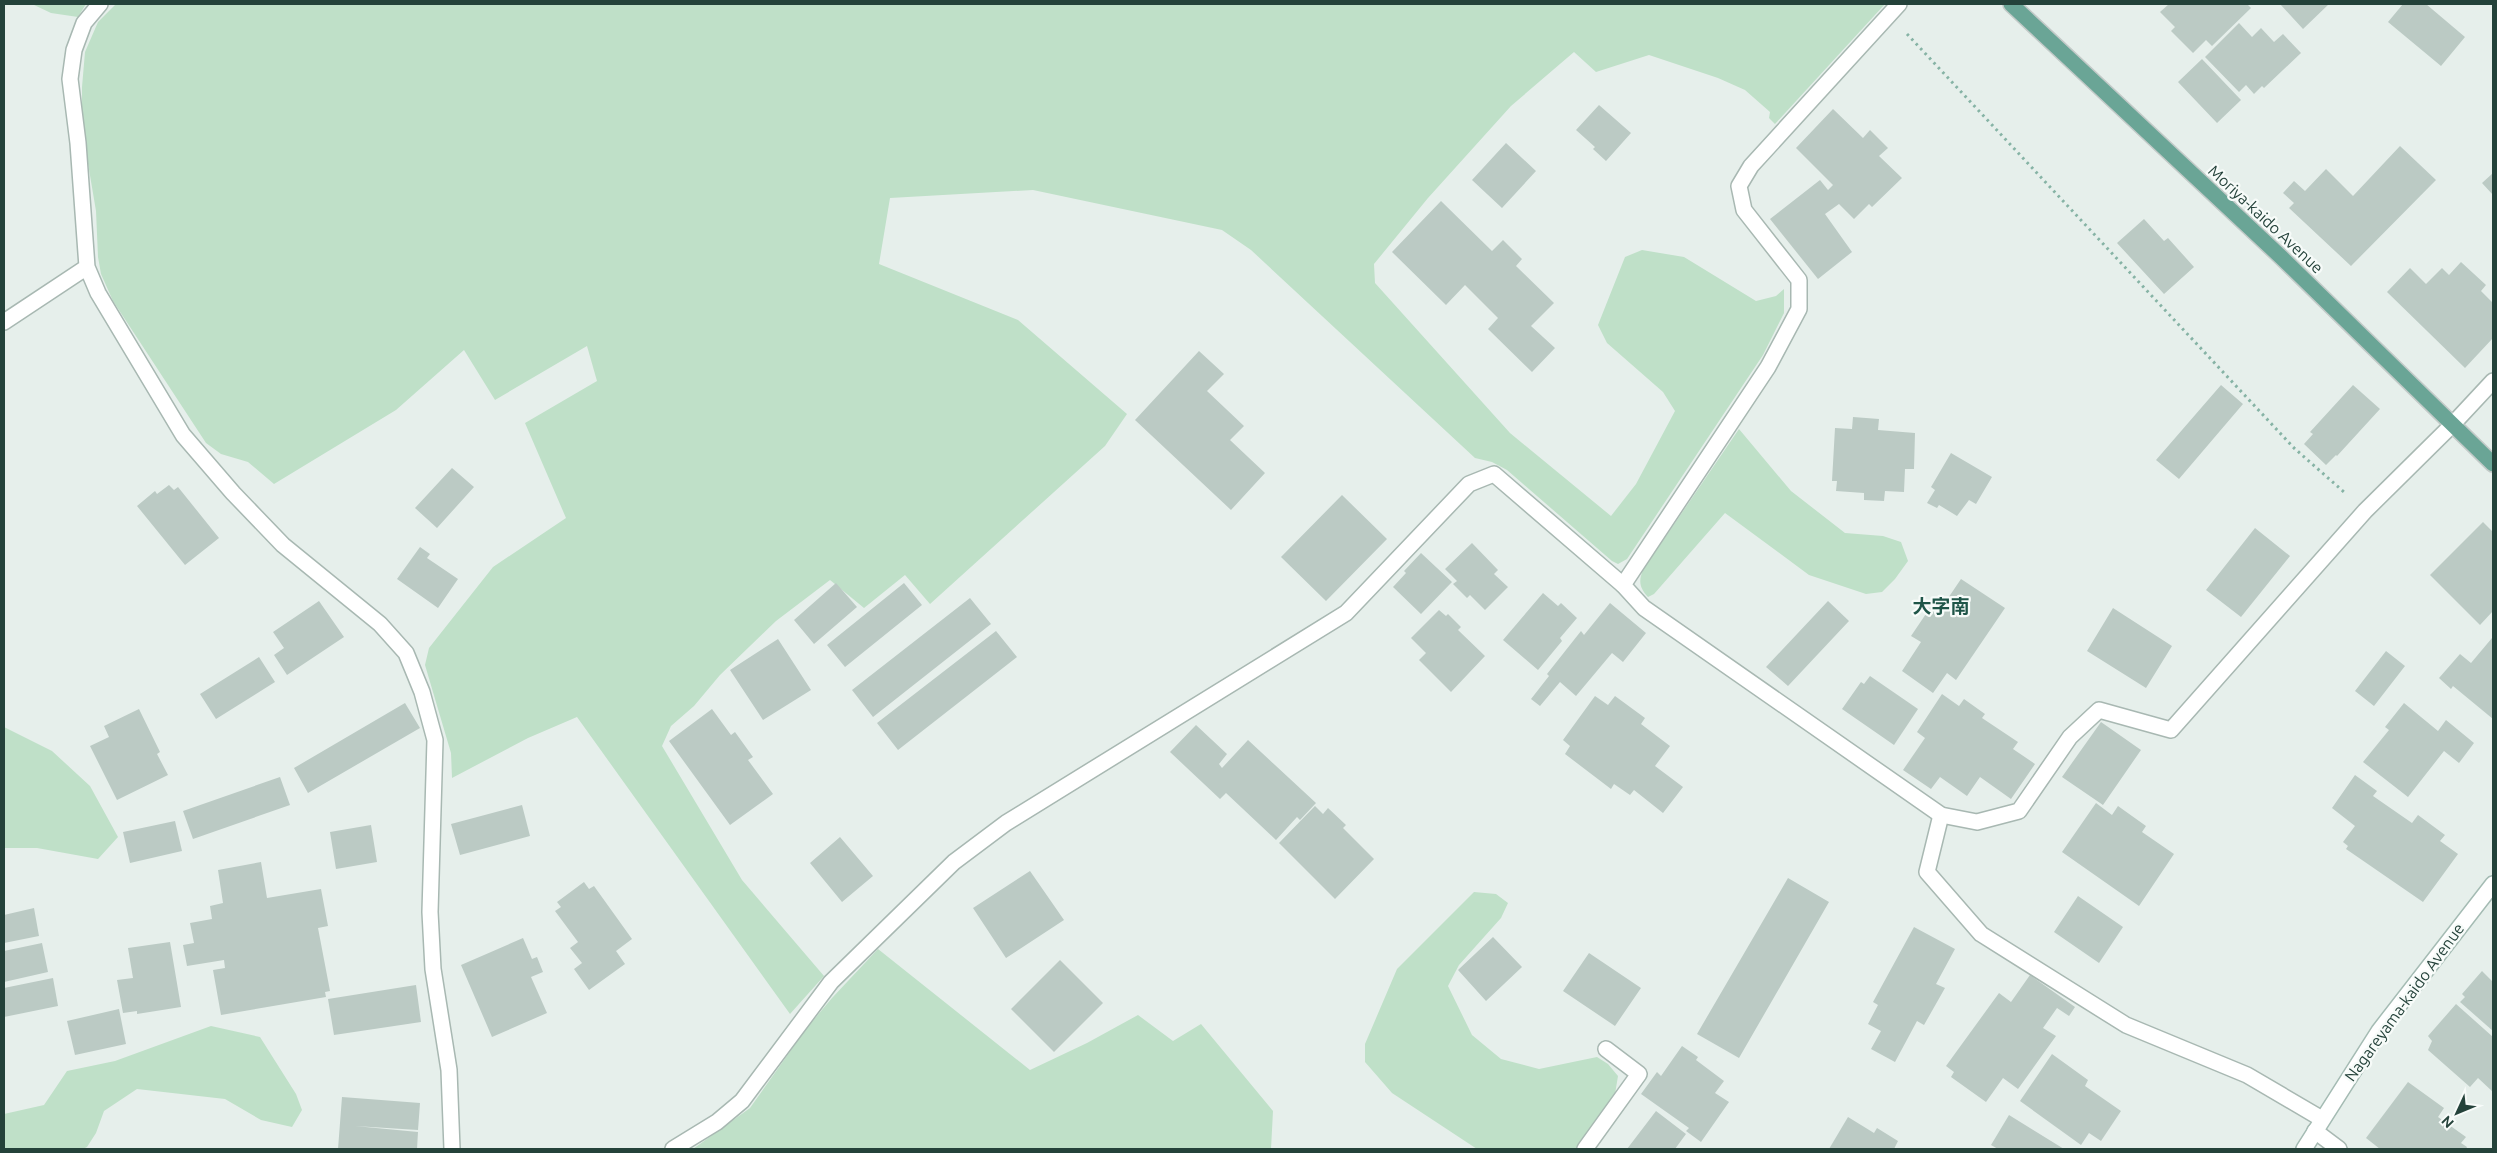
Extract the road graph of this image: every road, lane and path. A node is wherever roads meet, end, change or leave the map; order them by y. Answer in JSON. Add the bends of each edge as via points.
{"nodes":[{"id":1,"x":100,"y":4,"type":"edge"},
{"id":2,"x":2011,"y":4,"type":"edge"},
{"id":3,"x":1895,"y":9,"type":"edge"},
{"id":4,"x":87,"y":267,"type":"junction"},
{"id":5,"x":4,"y":322,"type":"edge"},
{"id":6,"x":2493,"y":381,"type":"edge"},
{"id":7,"x":2452,"y":425,"type":"junction"},
{"id":8,"x":2493,"y":464,"type":"edge"},
{"id":9,"x":2365,"y":511,"type":"junction"},
{"id":10,"x":1623,"y":585,"type":"junction"},
{"id":11,"x":1941,"y":815,"type":"junction"},
{"id":12,"x":2493,"y":884,"type":"edge"},
{"id":13,"x":1606,"y":1049,"type":"dead end"},
{"id":14,"x":2318,"y":1125,"type":"junction"},
{"id":15,"x":452,"y":1149,"type":"edge"},
{"id":16,"x":673,"y":1149,"type":"edge"},
{"id":17,"x":1585,"y":1149,"type":"edge"},
{"id":18,"x":2304,"y":1149,"type":"edge"},
{"id":19,"x":2339,"y":1149,"type":"edge"}],
"edges":[{"from":1,"to":4,"type":"street","via":[[84,23],[74,50],[70,80]]},
{"from":2,"to":7,"type":"main road","name":"Moriya-kaido Avenue","via":[[2281,258]]},
{"from":3,"to":9,"type":"path","via":[[2294,448]]},
{"from":3,"to":10,"type":"street","via":[[1751,166],[1739,186],[1744,210],[1799,280],[1799,309],[1768,367]]},
{"from":4,"to":5,"type":"street"},
{"from":4,"to":15,"type":"street","via":[[98,293],[183,435],[283,545],[380,624],[406,653],[436,740],[430,912],[433,969],[449,1070]]},
{"from":6,"to":7,"type":"street"},
{"from":7,"to":8,"type":"main road","name":"Moriya-kaido Avenue"},
{"from":7,"to":9,"type":"street"},
{"from":9,"to":11,"type":"street","via":[[2171,730],[2099,710],[2070,737],[2019,811],[1977,822]]},
{"from":10,"to":11,"type":"street","via":[[1644,608]]},
{"from":10,"to":16,"type":"street","via":[[1494,474],[1469,484],[1346,613],[1006,823],[954,862],[831,982],[742,1101],[717,1122]]},
{"from":11,"to":14,"type":"street","via":[[1926,872],[1981,934],[2126,1025],[2247,1075]]},
{"from":12,"to":14,"type":"street","name":"Nagareyama-kaido Avenue","via":[[2379,1031]]},
{"from":13,"to":17,"type":"street","via":[[1639,1074]]},
{"from":14,"to":18,"type":"street","name":"Nagareyama-kaido Avenue"},
{"from":14,"to":19,"type":"street"}]}
